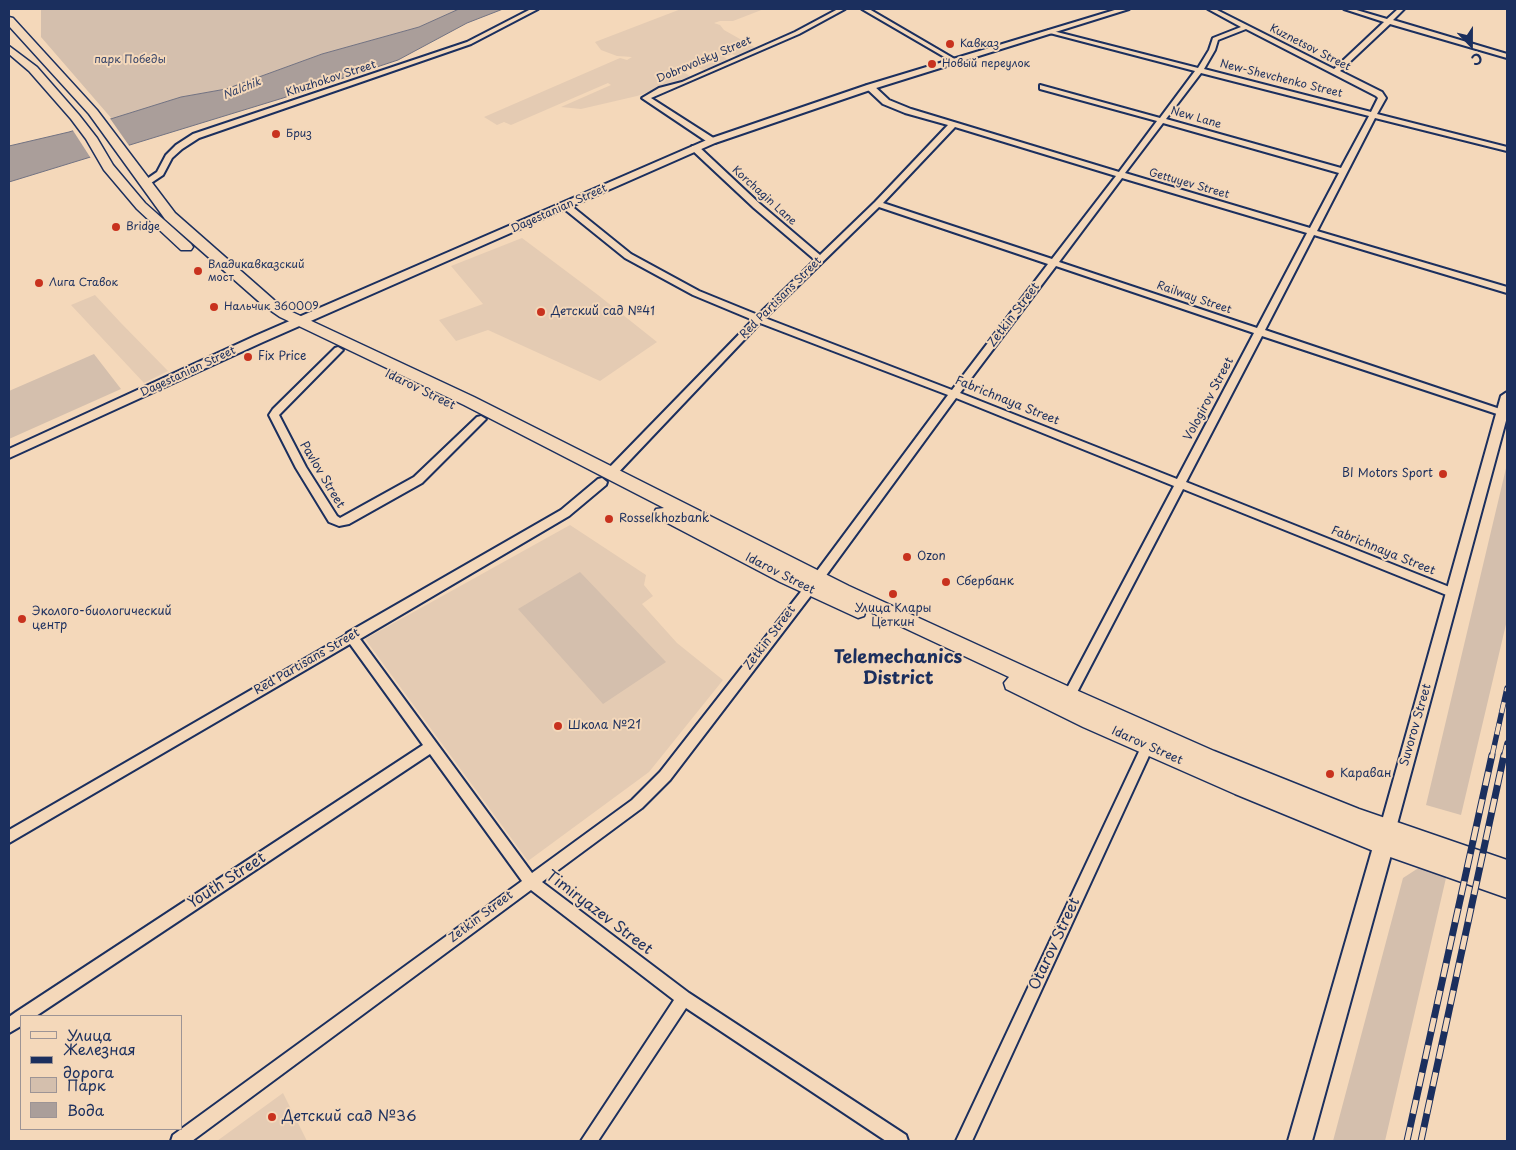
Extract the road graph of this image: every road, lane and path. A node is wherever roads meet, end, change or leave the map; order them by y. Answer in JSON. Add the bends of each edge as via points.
{"nodes":[{"id":1,"x":535,"y":9,"type":"edge"},
{"id":2,"x":842,"y":9,"type":"edge"},
{"id":3,"x":865,"y":9,"type":"edge"},
{"id":4,"x":1125,"y":9,"type":"edge"},
{"id":5,"x":1211,"y":9,"type":"edge"},
{"id":6,"x":1347,"y":9,"type":"edge"},
{"id":7,"x":1401,"y":9,"type":"edge"},
{"id":8,"x":9,"y":20,"type":"edge"},
{"id":9,"x":1388,"y":22,"type":"junction"},
{"id":10,"x":1246,"y":27,"type":"junction"},
{"id":11,"x":1049,"y":32,"type":"junction"},
{"id":12,"x":9,"y":49,"type":"edge"},
{"id":13,"x":1507,"y":56,"type":"edge"},
{"id":14,"x":955,"y":61,"type":"junction"},
{"id":15,"x":1200,"y":70,"type":"junction"},
{"id":16,"x":1335,"y":72,"type":"junction"},
{"id":17,"x":870,"y":87,"type":"junction"},
{"id":18,"x":1043,"y":87,"type":"dead end"},
{"id":19,"x":1372,"y":114,"type":"junction"},
{"id":20,"x":1162,"y":120,"type":"junction"},
{"id":21,"x":954,"y":124,"type":"junction"},
{"id":22,"x":712,"y":141,"type":"junction"},
{"id":23,"x":695,"y":148,"type":"junction"},
{"id":24,"x":1507,"y":149,"type":"edge"},
{"id":25,"x":1342,"y":171,"type":"junction"},
{"id":26,"x":1120,"y":175,"type":"junction"},
{"id":27,"x":145,"y":184,"type":"junction"},
{"id":28,"x":878,"y":204,"type":"junction"},
{"id":29,"x":566,"y":206,"type":"junction"},
{"id":30,"x":1311,"y":232,"type":"junction"},
{"id":31,"x":819,"y":259,"type":"junction"},
{"id":32,"x":1054,"y":262,"type":"junction"},
{"id":33,"x":1507,"y":290,"type":"edge"},
{"id":34,"x":759,"y":320,"type":"junction"},
{"id":35,"x":294,"y":324,"type":"junction"},
{"id":36,"x":1258,"y":332,"type":"junction"},
{"id":37,"x":338,"y":350,"type":"junction"},
{"id":38,"x":954,"y":394,"type":"junction"},
{"id":39,"x":1507,"y":396,"type":"edge"},
{"id":40,"x":1503,"y":413,"type":"junction"},
{"id":41,"x":481,"y":419,"type":"junction"},
{"id":42,"x":9,"y":454,"type":"edge"},
{"id":43,"x":606,"y":478,"type":"junction"},
{"id":44,"x":1179,"y":483,"type":"junction"},
{"id":45,"x":813,"y":583,"type":"junction"},
{"id":46,"x":1453,"y":593,"type":"junction"},
{"id":47,"x":350,"y":636,"type":"junction"},
{"id":48,"x":1069,"y":696,"type":"junction"},
{"id":49,"x":432,"y":746,"type":"junction"},
{"id":50,"x":1147,"y":747,"type":"junction"},
{"id":51,"x":9,"y":837,"type":"edge"},
{"id":52,"x":1386,"y":837,"type":"junction"},
{"id":53,"x":1507,"y":870,"type":"edge"},
{"id":54,"x":530,"y":881,"type":"junction"},
{"id":55,"x":1507,"y":888,"type":"edge"},
{"id":56,"x":684,"y":998,"type":"junction"},
{"id":57,"x":25,"y":1015,"type":"edge"},
{"id":58,"x":20,"y":1018,"type":"edge"},
{"id":59,"x":9,"y":1026,"type":"edge"},
{"id":60,"x":179,"y":1141,"type":"edge"},
{"id":61,"x":589,"y":1141,"type":"edge"},
{"id":62,"x":900,"y":1141,"type":"edge"},
{"id":63,"x":964,"y":1141,"type":"edge"},
{"id":64,"x":1300,"y":1141,"type":"edge"}],
"edges":[{"from":1,"to":27,"type":"street","name":"Khuzhokov Street","via":[[469,43],[196,136],[174,152],[160,173]]},
{"from":2,"to":22,"type":"street","name":"Dobrovolsky Street","via":[[797,33],[646,98]]},
{"from":3,"to":14,"type":"street"},
{"from":4,"to":11,"type":"street","name":"Dagestanian Street"},
{"from":5,"to":10,"type":"street","name":"Kuznetsov Street"},
{"from":6,"to":9,"type":"street"},
{"from":7,"to":9,"type":"street"},
{"from":8,"to":27,"type":"main road","name":"Idarov Street","via":[[93,112]]},
{"from":9,"to":13,"type":"street"},
{"from":9,"to":16,"type":"street"},
{"from":10,"to":15,"type":"street","name":"Zetkin Street","via":[[1215,39]]},
{"from":10,"to":16,"type":"street","name":"Kuznetsov Street"},
{"from":11,"to":14,"type":"street","name":"Dagestanian Street"},
{"from":11,"to":15,"type":"street","name":"New-Shevchenko Street"},
{"from":12,"to":35,"type":"main road","name":"Idarov Street","via":[[33,69],[75,117],[108,167],[156,221],[254,305]]},
{"from":14,"to":17,"type":"street","name":"Dagestanian Street"},
{"from":15,"to":19,"type":"street","name":"New-Shevchenko Street"},
{"from":15,"to":20,"type":"street","name":"Zetkin Street"},
{"from":16,"to":19,"type":"street","name":"Kuznetsov Street","via":[[1381,96]]},
{"from":17,"to":21,"type":"street","name":"Gettuyev Street","via":[[896,107]]},
{"from":17,"to":22,"type":"street","name":"Dagestanian Street"},
{"from":18,"to":20,"type":"street","name":"New Lane"},
{"from":19,"to":24,"type":"street","name":"New-Shevchenko Street"},
{"from":19,"to":25,"type":"street","name":"Vologirov Street"},
{"from":20,"to":25,"type":"street","name":"New Lane"},
{"from":20,"to":26,"type":"street","name":"Zetkin Street"},
{"from":21,"to":26,"type":"street","name":"Gettuyev Street"},
{"from":21,"to":28,"type":"street","name":"Red Partisans Street"},
{"from":22,"to":23,"type":"street","name":"Dagestanian Street"},
{"from":23,"to":29,"type":"street","name":"Dagestanian Street"},
{"from":23,"to":31,"type":"street","name":"Korchagin Lane"},
{"from":25,"to":30,"type":"street","name":"Vologirov Street"},
{"from":26,"to":30,"type":"street","name":"Gettuyev Street"},
{"from":26,"to":32,"type":"street","name":"Zetkin Street"},
{"from":27,"to":35,"type":"main road","name":"Idarov Street","via":[[186,232]]},
{"from":28,"to":31,"type":"street","name":"Red Partisans Street"},
{"from":28,"to":32,"type":"street","name":"Railway Street"},
{"from":29,"to":34,"type":"street","name":"Fabrichnaya Street","via":[[628,256],[696,293]]},
{"from":29,"to":35,"type":"street","name":"Dagestanian Street"},
{"from":30,"to":33,"type":"street","name":"Gettuyev Street"},
{"from":30,"to":36,"type":"street","name":"Vologirov Street"},
{"from":31,"to":34,"type":"street","name":"Red Partisans Street"},
{"from":32,"to":36,"type":"street","name":"Railway Street"},
{"from":32,"to":38,"type":"street","name":"Zetkin Street"},
{"from":34,"to":38,"type":"street","name":"Fabrichnaya Street"},
{"from":34,"to":43,"type":"street","name":"Red Partisans Street"},
{"from":35,"to":37,"type":"main road","name":"Idarov Street"},
{"from":35,"to":42,"type":"street","name":"Dagestanian Street"},
{"from":35,"to":43,"type":"main road","name":"Idarov Street","via":[[469,401]]},
{"from":36,"to":40,"type":"street","name":"Railway Street"},
{"from":36,"to":44,"type":"street","name":"Vologirov Street"},
{"from":37,"to":41,"type":"main road","name":"Idarov Street"},
{"from":37,"to":41,"type":"street","name":"Pavlov Street","via":[[274,415],[301,468],[334,520],[345,521],[418,480]]},
{"from":38,"to":44,"type":"street","name":"Fabrichnaya Street"},
{"from":38,"to":45,"type":"street","name":"Zetkin Street"},
{"from":39,"to":40,"type":"street","name":"Suvorov Street"},
{"from":40,"to":46,"type":"street","name":"Suvorov Street"},
{"from":41,"to":43,"type":"main road","name":"Idarov Street"},
{"from":43,"to":45,"type":"main road","name":"Idarov Street"},
{"from":43,"to":47,"type":"street","name":"Red Partisans Street","via":[[565,513]]},
{"from":44,"to":46,"type":"street","name":"Fabrichnaya Street"},
{"from":44,"to":48,"type":"street","name":"Vologirov Street"},
{"from":45,"to":48,"type":"main road","name":"Idarov Street"},
{"from":45,"to":50,"type":"main road","name":"Idarov Street"},
{"from":45,"to":54,"type":"street","name":"Zetkin Street","via":[[651,791]]},
{"from":46,"to":52,"type":"street","name":"Suvorov Street"},
{"from":47,"to":49,"type":"street","name":"Timiryazev Street"},
{"from":47,"to":51,"type":"street","name":"Red Partisans Street"},
{"from":48,"to":52,"type":"main road","name":"Idarov Street","via":[[1356,818]]},
{"from":49,"to":54,"type":"street","name":"Timiryazev Street"},
{"from":49,"to":57,"type":"street","name":"Youth Street"},
{"from":50,"to":52,"type":"main road","name":"Idarov Street"},
{"from":50,"to":63,"type":"street","name":"Otarov Street"},
{"from":52,"to":53,"type":"main road","name":"Idarov Street"},
{"from":52,"to":55,"type":"main road","name":"Idarov Street"},
{"from":52,"to":64,"type":"main road","name":"Suvorov Street"},
{"from":54,"to":56,"type":"street","name":"Timiryazev Street"},
{"from":54,"to":60,"type":"street","name":"Zetkin Street"},
{"from":56,"to":61,"type":"street"},
{"from":56,"to":62,"type":"street","name":"Timiryazev Street"},
{"from":58,"to":59,"type":"street","name":"Youth Street"}]}
